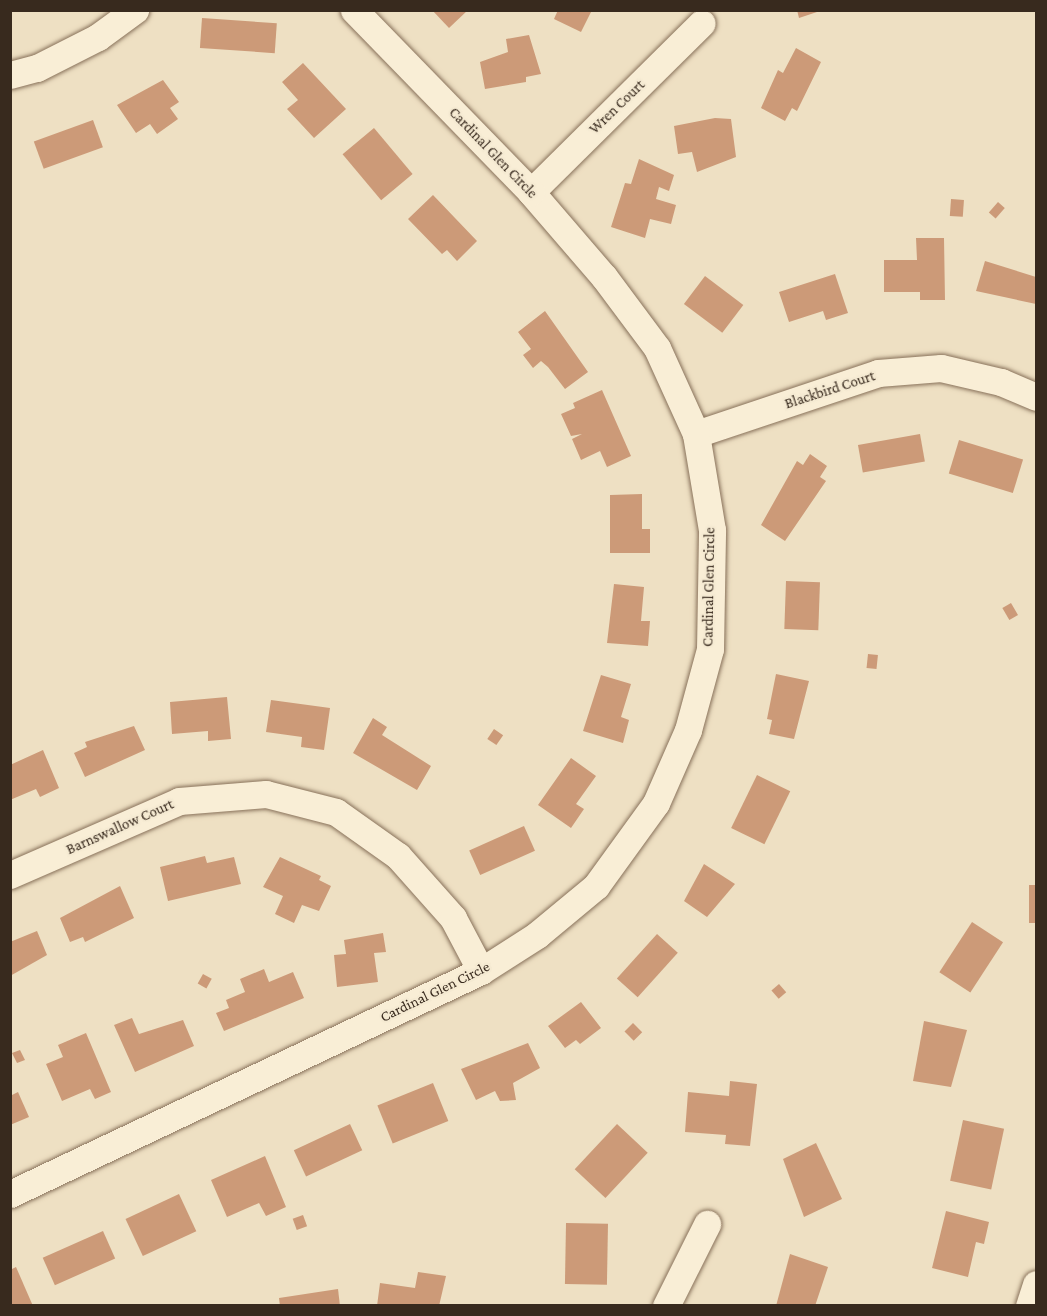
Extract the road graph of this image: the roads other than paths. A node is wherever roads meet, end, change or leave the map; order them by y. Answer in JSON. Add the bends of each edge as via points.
{"nodes":[{"id":1,"x":135,"y":10,"type":"edge"},
{"id":2,"x":354,"y":10,"type":"edge"},
{"id":3,"x":702,"y":23,"type":"dead end"},
{"id":4,"x":10,"y":75,"type":"edge"},
{"id":5,"x":531,"y":192,"type":"junction"},
{"id":6,"x":1036,"y":397,"type":"edge"},
{"id":7,"x":696,"y":434,"type":"junction"},
{"id":8,"x":10,"y":875,"type":"edge"},
{"id":9,"x":481,"y":971,"type":"junction"},
{"id":10,"x":10,"y":1194,"type":"edge"},
{"id":11,"x":707,"y":1224,"type":"dead end"},
{"id":12,"x":1036,"y":1284,"type":"edge"},
{"id":13,"x":666,"y":1305,"type":"edge"},
{"id":14,"x":1029,"y":1305,"type":"edge"}],
"edges":[{"from":1,"to":4,"type":"street","via":[[98,37],[37,68]]},
{"from":2,"to":5,"type":"street","name":"Cardinal Glen Circle"},
{"from":3,"to":5,"type":"street","name":"Wren Court"},
{"from":5,"to":7,"type":"street","name":"Cardinal Glen Circle","via":[[604,277],[657,348]]},
{"from":6,"to":7,"type":"street","name":"Blackbird Court","via":[[1001,382],[941,368],[878,373]]},
{"from":7,"to":9,"type":"street","name":"Cardinal Glen Circle","via":[[712,530],[710,649],[688,730],[656,803],[597,886],[537,935]]},
{"from":8,"to":9,"type":"street","name":"Barnswallow Court","via":[[179,801],[266,794],[336,812],[398,856],[453,918]]},
{"from":9,"to":10,"type":"street","name":"Cardinal Glen Circle"},
{"from":11,"to":13,"type":"street"},
{"from":12,"to":14,"type":"street"}]}
